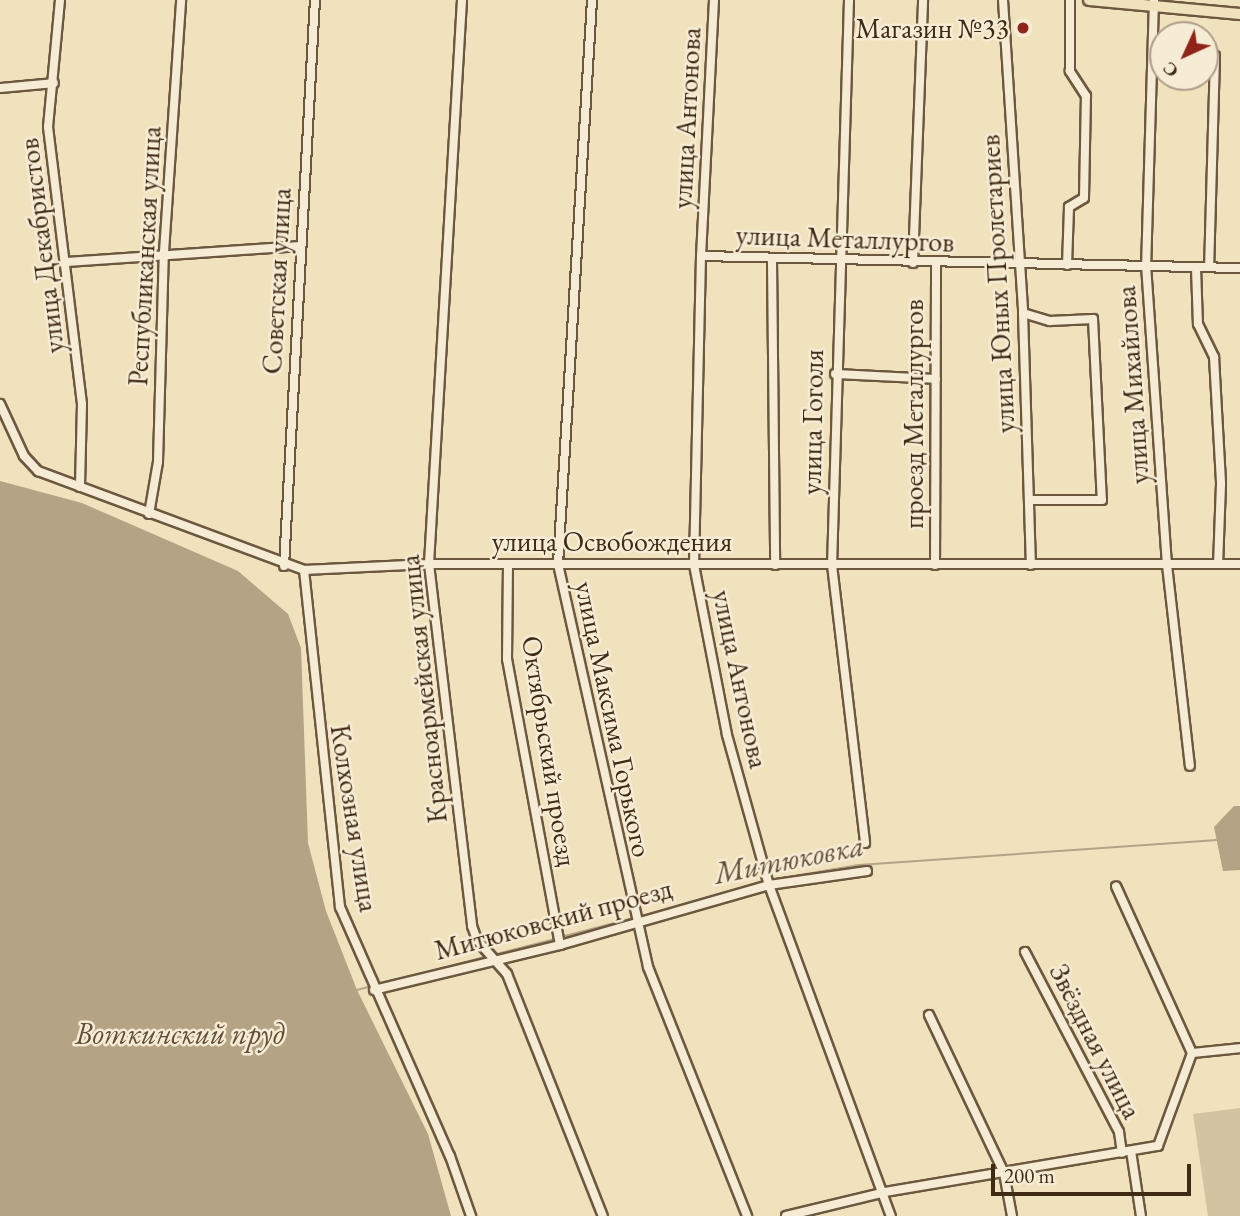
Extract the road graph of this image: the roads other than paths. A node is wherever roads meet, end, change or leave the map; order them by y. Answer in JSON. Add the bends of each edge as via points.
{"nodes":[{"id":1,"x":60,"y":0,"type":"edge"},
{"id":2,"x":181,"y":0,"type":"edge"},
{"id":3,"x":315,"y":0,"type":"edge"},
{"id":4,"x":462,"y":0,"type":"edge"},
{"id":5,"x":592,"y":0,"type":"edge"},
{"id":6,"x":714,"y":0,"type":"edge"},
{"id":7,"x":849,"y":0,"type":"edge"},
{"id":8,"x":923,"y":0,"type":"edge"},
{"id":9,"x":1003,"y":0,"type":"edge"},
{"id":10,"x":1070,"y":0,"type":"edge"},
{"id":11,"x":1089,"y":0,"type":"edge"},
{"id":12,"x":1155,"y":3,"type":"edge"},
{"id":13,"x":1240,"y":14,"type":"edge"},
{"id":14,"x":1156,"y":21,"type":"edge"},
{"id":15,"x":54,"y":83,"type":"junction"},
{"id":16,"x":0,"y":88,"type":"edge"},
{"id":17,"x":1157,"y":91,"type":"edge"},
{"id":18,"x":1214,"y":91,"type":"edge"},
{"id":19,"x":300,"y":246,"type":"junction"},
{"id":20,"x":164,"y":252,"type":"junction"},
{"id":21,"x":701,"y":256,"type":"junction"},
{"id":22,"x":772,"y":260,"type":"junction"},
{"id":23,"x":67,"y":262,"type":"junction"},
{"id":24,"x":838,"y":262,"type":"junction"},
{"id":25,"x":913,"y":263,"type":"junction"},
{"id":26,"x":936,"y":264,"type":"junction"},
{"id":27,"x":1020,"y":265,"type":"junction"},
{"id":28,"x":1067,"y":265,"type":"junction"},
{"id":29,"x":1146,"y":265,"type":"junction"},
{"id":30,"x":1209,"y":267,"type":"junction"},
{"id":31,"x":1196,"y":268,"type":"junction"},
{"id":32,"x":1240,"y":268,"type":"edge"},
{"id":33,"x":1023,"y":313,"type":"junction"},
{"id":34,"x":835,"y":374,"type":"junction"},
{"id":35,"x":936,"y":379,"type":"junction"},
{"id":36,"x":0,"y":404,"type":"edge"},
{"id":37,"x":80,"y":487,"type":"junction"},
{"id":38,"x":1031,"y":500,"type":"junction"},
{"id":39,"x":149,"y":514,"type":"junction"},
{"id":40,"x":429,"y":564,"type":"junction"},
{"id":41,"x":508,"y":564,"type":"junction"},
{"id":42,"x":558,"y":564,"type":"junction"},
{"id":43,"x":1218,"y":564,"type":"junction"},
{"id":44,"x":1240,"y":564,"type":"edge"},
{"id":45,"x":694,"y":565,"type":"junction"},
{"id":46,"x":775,"y":565,"type":"junction"},
{"id":47,"x":832,"y":565,"type":"junction"},
{"id":48,"x":935,"y":565,"type":"junction"},
{"id":49,"x":1031,"y":565,"type":"junction"},
{"id":50,"x":1167,"y":565,"type":"junction"},
{"id":51,"x":284,"y":566,"type":"junction"},
{"id":52,"x":304,"y":570,"type":"junction"},
{"id":53,"x":1190,"y":766,"type":"dead end"},
{"id":54,"x":865,"y":843,"type":"dead end"},
{"id":55,"x":867,"y":871,"type":"dead end"},
{"id":56,"x":769,"y":882,"type":"junction"},
{"id":57,"x":1116,"y":886,"type":"dead end"},
{"id":58,"x":635,"y":919,"type":"junction"},
{"id":59,"x":560,"y":945,"type":"junction"},
{"id":60,"x":1025,"y":952,"type":"dead end"},
{"id":61,"x":496,"y":958,"type":"junction"},
{"id":62,"x":374,"y":990,"type":"junction"},
{"id":63,"x":929,"y":1015,"type":"dead end"},
{"id":64,"x":1240,"y":1048,"type":"edge"},
{"id":65,"x":1192,"y":1053,"type":"junction"},
{"id":66,"x":1127,"y":1152,"type":"junction"},
{"id":67,"x":1004,"y":1173,"type":"junction"},
{"id":68,"x":885,"y":1192,"type":"junction"},
{"id":69,"x":471,"y":1216,"type":"edge"},
{"id":70,"x":603,"y":1216,"type":"edge"},
{"id":71,"x":747,"y":1216,"type":"edge"},
{"id":72,"x":786,"y":1216,"type":"edge"},
{"id":73,"x":891,"y":1216,"type":"edge"},
{"id":74,"x":1012,"y":1216,"type":"edge"},
{"id":75,"x":1141,"y":1216,"type":"edge"}],
"edges":[{"from":1,"to":15,"type":"street","name":"улица Декабристов"},
{"from":2,"to":20,"type":"street","name":"Республиканская улица"},
{"from":3,"to":19,"type":"street","name":"Советская улица"},
{"from":4,"to":40,"type":"street","name":"Красноармейская улица"},
{"from":5,"to":42,"type":"street","name":"улица Максима Горького"},
{"from":6,"to":21,"type":"street","name":"улица Антонова"},
{"from":7,"to":24,"type":"street","name":"улица Гоголя"},
{"from":8,"to":25,"type":"street","name":"проезд Металлургов"},
{"from":9,"to":27,"type":"street","name":"улица Юных Пролетариев"},
{"from":10,"to":28,"type":"street","via":[[1070,71],[1086,96],[1084,198],[1069,207]]},
{"from":11,"to":12,"type":"main road"},
{"from":12,"to":13,"type":"main road"},
{"from":12,"to":14,"type":"street","name":"улица Михайлова"},
{"from":15,"to":16,"type":"street"},
{"from":15,"to":23,"type":"street","name":"улица Декабристов","via":[[48,127],[51,177]]},
{"from":17,"to":29,"type":"street","name":"улица Михайлова"},
{"from":18,"to":30,"type":"street"},
{"from":19,"to":20,"type":"street"},
{"from":19,"to":51,"type":"street","name":"Советская улица"},
{"from":20,"to":23,"type":"street"},
{"from":20,"to":39,"type":"street","name":"Республиканская улица","via":[[158,462]]},
{"from":21,"to":22,"type":"street","name":"улица Металлургов"},
{"from":21,"to":45,"type":"street","name":"улица Антонова"},
{"from":22,"to":24,"type":"street","name":"улица Металлургов"},
{"from":22,"to":46,"type":"street"},
{"from":23,"to":37,"type":"street","name":"улица Декабристов","via":[[82,404]]},
{"from":24,"to":25,"type":"street","name":"улица Металлургов"},
{"from":24,"to":34,"type":"street","name":"улица Гоголя"},
{"from":25,"to":26,"type":"street","name":"улица Металлургов"},
{"from":26,"to":27,"type":"street","name":"улица Металлургов"},
{"from":26,"to":35,"type":"street","name":"проезд Металлургов"},
{"from":27,"to":28,"type":"street","name":"улица Металлургов"},
{"from":27,"to":33,"type":"street","name":"улица Юных Пролетариев"},
{"from":28,"to":29,"type":"street","name":"улица Металлургов"},
{"from":29,"to":31,"type":"street","name":"улица Металлургов"},
{"from":29,"to":50,"type":"street","name":"улица Михайлова"},
{"from":30,"to":31,"type":"street","name":"улица Металлургов"},
{"from":30,"to":32,"type":"street","name":"улица Металлургов"},
{"from":31,"to":43,"type":"street","via":[[1198,324],[1214,357],[1221,484]]},
{"from":33,"to":38,"type":"street","name":"улица Юных Пролетариев"},
{"from":33,"to":38,"type":"street","via":[[1050,321],[1093,319],[1102,500]]},
{"from":34,"to":35,"type":"street"},
{"from":34,"to":47,"type":"street","name":"улица Гоголя"},
{"from":35,"to":48,"type":"street","name":"проезд Металлургов"},
{"from":36,"to":37,"type":"street","name":"улица Освобождения","via":[[18,443],[38,471]]},
{"from":37,"to":39,"type":"street","name":"улица Освобождения"},
{"from":38,"to":49,"type":"street","name":"улица Юных Пролетариев"},
{"from":39,"to":51,"type":"street","name":"улица Освобождения"},
{"from":40,"to":41,"type":"street","name":"улица Освобождения"},
{"from":40,"to":52,"type":"street","name":"улица Освобождения"},
{"from":40,"to":61,"type":"street","name":"Красноармейская улица","via":[[472,926],[484,950]]},
{"from":41,"to":42,"type":"street","name":"улица Освобождения"},
{"from":41,"to":59,"type":"street","name":"Октябрьский проезд","via":[[507,659]]},
{"from":42,"to":45,"type":"street","name":"улица Освобождения"},
{"from":42,"to":58,"type":"street","name":"улица Максима Горького"},
{"from":43,"to":44,"type":"street","name":"улица Освобождения"},
{"from":43,"to":50,"type":"street","name":"улица Освобождения"},
{"from":45,"to":46,"type":"street","name":"улица Освобождения"},
{"from":45,"to":56,"type":"street","name":"улица Антонова","via":[[727,736]]},
{"from":46,"to":47,"type":"street","name":"улица Освобождения"},
{"from":47,"to":48,"type":"street","name":"улица Освобождения"},
{"from":47,"to":54,"type":"street","name":"улица Гоголя"},
{"from":48,"to":49,"type":"street","name":"улица Освобождения"},
{"from":49,"to":50,"type":"street","name":"улица Освобождения"},
{"from":50,"to":53,"type":"street","name":"улица Михайлова"},
{"from":51,"to":52,"type":"street","name":"улица Освобождения"},
{"from":52,"to":62,"type":"street","name":"Колхозная улица","via":[[315,706],[340,907]]},
{"from":55,"to":56,"type":"street","name":"Митюковский проезд"},
{"from":56,"to":58,"type":"street","name":"Митюковский проезд"},
{"from":56,"to":68,"type":"street","name":"улица Антонова"},
{"from":57,"to":65,"type":"street"},
{"from":58,"to":59,"type":"street","name":"Митюковский проезд"},
{"from":58,"to":71,"type":"street","name":"улица Максима Горького","via":[[648,967]]},
{"from":59,"to":61,"type":"street","name":"Митюковский проезд"},
{"from":60,"to":66,"type":"street","name":"Звёздная улица"},
{"from":61,"to":62,"type":"street","name":"Митюковский проезд"},
{"from":61,"to":70,"type":"street","name":"Красноармейская улица","via":[[507,974]]},
{"from":62,"to":69,"type":"street","name":"Колхозная улица","via":[[450,1156]]},
{"from":63,"to":67,"type":"street"},
{"from":64,"to":65,"type":"street"},
{"from":65,"to":66,"type":"street","via":[[1158,1146]]},
{"from":66,"to":67,"type":"street"},
{"from":66,"to":75,"type":"street","name":"Звёздная улица"},
{"from":67,"to":68,"type":"street"},
{"from":67,"to":74,"type":"street"},
{"from":68,"to":72,"type":"street"},
{"from":68,"to":73,"type":"street","name":"улица Антонова"}]}
